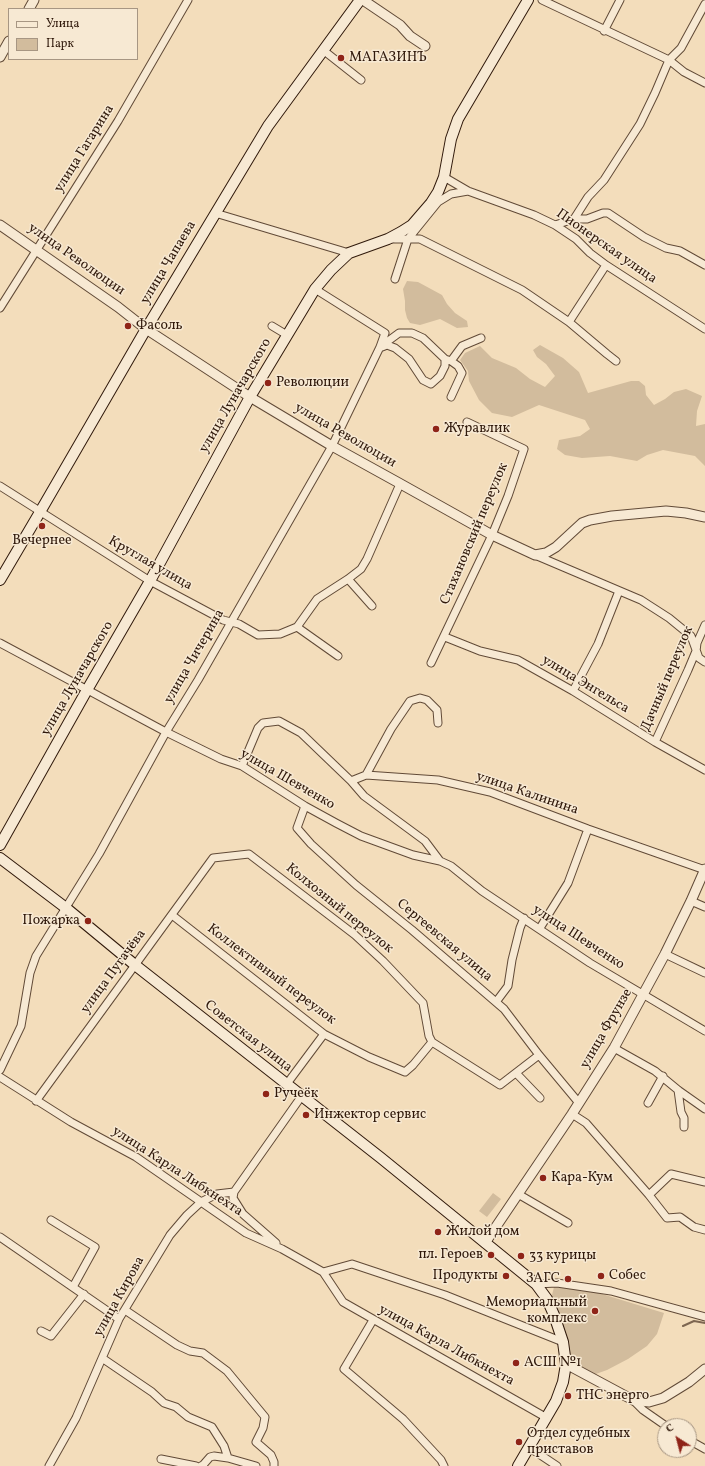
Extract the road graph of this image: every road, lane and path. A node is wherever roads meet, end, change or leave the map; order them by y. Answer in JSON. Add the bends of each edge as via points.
{"nodes":[{"id":1,"x":188,"y":0,"type":"edge"},
{"id":2,"x":361,"y":0,"type":"edge"},
{"id":3,"x":528,"y":0,"type":"edge"},
{"id":4,"x":542,"y":0,"type":"edge"},
{"id":5,"x":620,"y":0,"type":"edge"},
{"id":6,"x":705,"y":4,"type":"edge"},
{"id":7,"x":604,"y":31,"type":"junction"},
{"id":8,"x":8,"y":43,"type":"edge"},
{"id":9,"x":425,"y":46,"type":"dead end"},
{"id":10,"x":323,"y":50,"type":"junction"},
{"id":11,"x":0,"y":57,"type":"edge"},
{"id":12,"x":669,"y":60,"type":"junction"},
{"id":13,"x":361,"y":80,"type":"dead end"},
{"id":14,"x":705,"y":83,"type":"edge"},
{"id":15,"x":444,"y":177,"type":"junction"},
{"id":16,"x":468,"y":191,"type":"junction"},
{"id":17,"x":215,"y":213,"type":"junction"},
{"id":18,"x":574,"y":219,"type":"junction"},
{"id":19,"x":0,"y":224,"type":"edge"},
{"id":20,"x":555,"y":225,"type":"junction"},
{"id":21,"x":388,"y":239,"type":"junction"},
{"id":22,"x":408,"y":239,"type":"junction"},
{"id":23,"x":38,"y":250,"type":"junction"},
{"id":24,"x":349,"y":253,"type":"junction"},
{"id":25,"x":606,"y":265,"type":"junction"},
{"id":26,"x":705,"y":265,"type":"edge"},
{"id":27,"x":394,"y":279,"type":"dead end"},
{"id":28,"x":315,"y":289,"type":"junction"},
{"id":29,"x":0,"y":308,"type":"edge"},
{"id":30,"x":569,"y":322,"type":"junction"},
{"id":31,"x":272,"y":326,"type":"dead end"},
{"id":32,"x":146,"y":329,"type":"junction"},
{"id":33,"x":705,"y":329,"type":"edge"},
{"id":34,"x":287,"y":335,"type":"junction"},
{"id":35,"x":481,"y":338,"type":"dead end"},
{"id":36,"x":380,"y":347,"type":"junction"},
{"id":37,"x":448,"y":360,"type":"junction"},
{"id":38,"x":616,"y":361,"type":"dead end"},
{"id":39,"x":250,"y":397,"type":"junction"},
{"id":40,"x":451,"y":397,"type":"dead end"},
{"id":41,"x":467,"y":422,"type":"dead end"},
{"id":42,"x":332,"y":446,"type":"junction"},
{"id":43,"x":400,"y":484,"type":"junction"},
{"id":44,"x":0,"y":486,"type":"edge"},
{"id":45,"x":40,"y":512,"type":"junction"},
{"id":46,"x":705,"y":517,"type":"edge"},
{"id":47,"x":492,"y":534,"type":"junction"},
{"id":48,"x":535,"y":555,"type":"junction"},
{"id":49,"x":348,"y":579,"type":"junction"},
{"id":50,"x":0,"y":580,"type":"edge"},
{"id":51,"x":150,"y":581,"type":"junction"},
{"id":52,"x":619,"y":591,"type":"junction"},
{"id":53,"x":372,"y":606,"type":"dead end"},
{"id":54,"x":231,"y":623,"type":"junction"},
{"id":55,"x":705,"y":626,"type":"edge"},
{"id":56,"x":297,"y":627,"type":"junction"},
{"id":57,"x":445,"y":637,"type":"junction"},
{"id":58,"x":0,"y":643,"type":"edge"},
{"id":59,"x":696,"y":651,"type":"junction"},
{"id":60,"x":338,"y":656,"type":"dead end"},
{"id":61,"x":705,"y":662,"type":"edge"},
{"id":62,"x":431,"y":663,"type":"dead end"},
{"id":63,"x":87,"y":690,"type":"junction"},
{"id":64,"x":573,"y":691,"type":"junction"},
{"id":65,"x":438,"y":723,"type":"dead end"},
{"id":66,"x":166,"y":732,"type":"junction"},
{"id":67,"x":655,"y":742,"type":"junction"},
{"id":68,"x":242,"y":766,"type":"junction"},
{"id":69,"x":705,"y":770,"type":"edge"},
{"id":70,"x":366,"y":775,"type":"junction"},
{"id":71,"x":351,"y":781,"type":"junction"},
{"id":72,"x":305,"y":806,"type":"junction"},
{"id":73,"x":588,"y":829,"type":"junction"},
{"id":74,"x":0,"y":845,"type":"edge"},
{"id":75,"x":0,"y":858,"type":"edge"},
{"id":76,"x":213,"y":858,"type":"joint"},
{"id":77,"x":440,"y":862,"type":"junction"},
{"id":78,"x":705,"y":869,"type":"edge"},
{"id":79,"x":691,"y":901,"type":"junction"},
{"id":80,"x":705,"y":907,"type":"edge"},
{"id":81,"x":66,"y":908,"type":"junction"},
{"id":82,"x":172,"y":915,"type":"junction"},
{"id":83,"x":524,"y":918,"type":"junction"},
{"id":84,"x":540,"y":928,"type":"junction"},
{"id":85,"x":665,"y":954,"type":"junction"},
{"id":86,"x":135,"y":965,"type":"junction"},
{"id":87,"x":705,"y":973,"type":"edge"},
{"id":88,"x":643,"y":993,"type":"junction"},
{"id":89,"x":496,"y":1002,"type":"junction"},
{"id":90,"x":705,"y":1031,"type":"edge"},
{"id":91,"x":324,"y":1034,"type":"junction"},
{"id":92,"x":432,"y":1042,"type":"junction"},
{"id":93,"x":614,"y":1048,"type":"junction"},
{"id":94,"x":539,"y":1055,"type":"junction"},
{"id":95,"x":0,"y":1070,"type":"edge"},
{"id":96,"x":516,"y":1073,"type":"junction"},
{"id":97,"x":663,"y":1076,"type":"junction"},
{"id":98,"x":0,"y":1077,"type":"edge"},
{"id":99,"x":286,"y":1085,"type":"junction"},
{"id":100,"x":678,"y":1090,"type":"junction"},
{"id":101,"x":301,"y":1097,"type":"junction"},
{"id":102,"x":540,"y":1098,"type":"dead end"},
{"id":103,"x":36,"y":1100,"type":"junction"},
{"id":104,"x":579,"y":1103,"type":"junction"},
{"id":105,"x":648,"y":1103,"type":"dead end"},
{"id":106,"x":705,"y":1109,"type":"edge"},
{"id":107,"x":572,"y":1114,"type":"junction"},
{"id":108,"x":684,"y":1127,"type":"dead end"},
{"id":109,"x":705,"y":1182,"type":"edge"},
{"id":110,"x":234,"y":1192,"type":"junction"},
{"id":111,"x":518,"y":1194,"type":"junction"},
{"id":112,"x":649,"y":1195,"type":"junction"},
{"id":113,"x":201,"y":1202,"type":"junction"},
{"id":114,"x":51,"y":1220,"type":"dead end"},
{"id":115,"x":568,"y":1223,"type":"dead end"},
{"id":116,"x":705,"y":1230,"type":"edge"},
{"id":117,"x":0,"y":1237,"type":"edge"},
{"id":118,"x":485,"y":1243,"type":"junction"},
{"id":119,"x":282,"y":1249,"type":"junction"},
{"id":120,"x":323,"y":1272,"type":"junction"},
{"id":121,"x":536,"y":1284,"type":"junction"},
{"id":122,"x":73,"y":1287,"type":"junction"},
{"id":123,"x":84,"y":1294,"type":"junction"},
{"id":124,"x":125,"y":1310,"type":"junction"},
{"id":125,"x":705,"y":1317,"type":"edge"},
{"id":126,"x":119,"y":1319,"type":"junction"},
{"id":127,"x":373,"y":1320,"type":"junction"},
{"id":128,"x":42,"y":1331,"type":"dead end"},
{"id":129,"x":563,"y":1342,"type":"junction"},
{"id":130,"x":102,"y":1358,"type":"junction"},
{"id":131,"x":566,"y":1364,"type":"junction"},
{"id":132,"x":705,"y":1369,"type":"edge"},
{"id":133,"x":633,"y":1400,"type":"junction"},
{"id":134,"x":547,"y":1418,"type":"junction"},
{"id":135,"x":657,"y":1420,"type":"edge"},
{"id":136,"x":530,"y":1448,"type":"junction"},
{"id":137,"x":228,"y":1458,"type":"junction"},
{"id":138,"x":161,"y":1459,"type":"dead end"},
{"id":139,"x":49,"y":1466,"type":"edge"},
{"id":140,"x":196,"y":1466,"type":"edge"},
{"id":141,"x":201,"y":1466,"type":"edge"},
{"id":142,"x":256,"y":1466,"type":"edge"},
{"id":143,"x":274,"y":1466,"type":"edge"},
{"id":144,"x":444,"y":1466,"type":"edge"},
{"id":145,"x":518,"y":1466,"type":"edge"},
{"id":146,"x":557,"y":1466,"type":"edge"}],
"edges":[{"from":1,"to":23,"type":"street","name":"улица Гагарина","via":[[118,121]]},
{"from":2,"to":9,"type":"street"},
{"from":2,"to":10,"type":"main road","name":"улица Чапаева"},
{"from":3,"to":15,"type":"main road","name":"улица Луначарского","via":[[458,119],[451,139]]},
{"from":4,"to":7,"type":"street"},
{"from":5,"to":7,"type":"street"},
{"from":6,"to":12,"type":"street","via":[[681,48]]},
{"from":7,"to":12,"type":"street"},
{"from":8,"to":11,"type":"street"},
{"from":10,"to":13,"type":"street"},
{"from":10,"to":17,"type":"main road","name":"улица Чапаева","via":[[268,126]]},
{"from":12,"to":14,"type":"street","via":[[684,72]]},
{"from":12,"to":18,"type":"street","via":[[640,124],[604,180],[588,197]]},
{"from":15,"to":16,"type":"street","name":"Пионерская улица"},
{"from":15,"to":21,"type":"main road","name":"улица Луначарского","via":[[438,192],[421,215],[402,232]]},
{"from":16,"to":20,"type":"street","name":"Пионерская улица"},
{"from":16,"to":22,"type":"street","via":[[451,194],[438,202]]},
{"from":17,"to":24,"type":"street"},
{"from":17,"to":32,"type":"main road","name":"улица Чапаева"},
{"from":18,"to":20,"type":"street"},
{"from":18,"to":26,"type":"street","via":[[588,219],[603,213],[608,214],[644,237],[666,248],[680,251]]},
{"from":19,"to":23,"type":"street","name":"улица Революции"},
{"from":20,"to":25,"type":"street","name":"Пионерская улица"},
{"from":21,"to":22,"type":"street"},
{"from":21,"to":24,"type":"main road","name":"улица Луначарского"},
{"from":22,"to":27,"type":"street"},
{"from":22,"to":30,"type":"street","via":[[420,239],[522,290]]},
{"from":23,"to":29,"type":"street","name":"улица Гагарина"},
{"from":23,"to":32,"type":"street","name":"улица Революции"},
{"from":24,"to":28,"type":"main road","name":"улица Луначарского"},
{"from":25,"to":30,"type":"street"},
{"from":25,"to":33,"type":"street","name":"Пионерская улица"},
{"from":28,"to":34,"type":"main road","name":"улица Луначарского"},
{"from":28,"to":36,"type":"street","name":"улица Чичерина","via":[[385,332]]},
{"from":30,"to":38,"type":"street"},
{"from":31,"to":34,"type":"street"},
{"from":32,"to":39,"type":"street","name":"улица Революции"},
{"from":32,"to":45,"type":"main road","name":"улица Чапаева"},
{"from":34,"to":39,"type":"main road","name":"улица Луначарского"},
{"from":35,"to":37,"type":"street","via":[[462,346]]},
{"from":36,"to":37,"type":"street","via":[[399,333],[412,333],[423,338]]},
{"from":36,"to":37,"type":"street","via":[[387,345],[395,348],[409,359],[423,380],[430,384],[440,376]]},
{"from":36,"to":42,"type":"street","name":"улица Чичерина"},
{"from":37,"to":40,"type":"street","via":[[458,366],[462,373]]},
{"from":39,"to":42,"type":"street","name":"улица Революции"},
{"from":39,"to":51,"type":"main road","name":"улица Луначарского"},
{"from":41,"to":47,"type":"street","name":"Стахановский переулок","via":[[524,449]]},
{"from":42,"to":43,"type":"street","name":"улица Революции"},
{"from":42,"to":54,"type":"street","name":"улица Чичерина"},
{"from":43,"to":47,"type":"street","name":"улица Революции"},
{"from":43,"to":49,"type":"street","via":[[367,559],[361,569]]},
{"from":44,"to":45,"type":"street","name":"Круглая улица"},
{"from":45,"to":50,"type":"main road","name":"улица Чапаева"},
{"from":45,"to":51,"type":"street","name":"Круглая улица"},
{"from":46,"to":48,"type":"street","via":[[666,511],[598,519],[582,523],[556,547],[546,553]]},
{"from":47,"to":48,"type":"street","name":"улица Революции"},
{"from":47,"to":57,"type":"street","name":"Стахановский переулок"},
{"from":48,"to":52,"type":"street"},
{"from":49,"to":53,"type":"street"},
{"from":49,"to":56,"type":"street","via":[[317,599]]},
{"from":51,"to":54,"type":"street","name":"Круглая улица"},
{"from":51,"to":63,"type":"main road","name":"улица Луначарского"},
{"from":52,"to":59,"type":"street","via":[[641,600],[669,618],[691,636]]},
{"from":52,"to":64,"type":"street","via":[[598,644]]},
{"from":54,"to":56,"type":"street","name":"Круглая улица","via":[[239,624],[258,635],[280,634]]},
{"from":54,"to":66,"type":"street","name":"улица Чичерина"},
{"from":55,"to":59,"type":"street","name":"Дачный переулок","via":[[696,642]]},
{"from":56,"to":60,"type":"street"},
{"from":57,"to":62,"type":"street","name":"Стахановский переулок"},
{"from":57,"to":64,"type":"street","name":"улица Энгельса","via":[[480,651],[518,660]]},
{"from":58,"to":63,"type":"street","name":"улица Шевченко"},
{"from":59,"to":61,"type":"street","via":[[699,658]]},
{"from":59,"to":67,"type":"street","name":"Дачный переулок"},
{"from":63,"to":66,"type":"street","name":"улица Шевченко"},
{"from":63,"to":74,"type":"main road","name":"улица Луначарского"},
{"from":64,"to":67,"type":"street","name":"улица Энгельса"},
{"from":65,"to":70,"type":"street","via":[[437,710],[427,700],[420,698],[410,701],[391,729]]},
{"from":66,"to":68,"type":"street","name":"улица Шевченко","via":[[221,759]]},
{"from":66,"to":81,"type":"street","name":"улица Чичерина","via":[[99,854]]},
{"from":67,"to":69,"type":"street","name":"улица Энгельса"},
{"from":68,"to":71,"type":"street","via":[[258,728],[263,723],[279,721],[301,733]]},
{"from":68,"to":72,"type":"street","name":"улица Шевченко"},
{"from":70,"to":71,"type":"street","name":"улица Калинина"},
{"from":70,"to":73,"type":"street","name":"улица Калинина","via":[[438,780],[490,792]]},
{"from":71,"to":77,"type":"street","name":"улица Шевченко","via":[[364,796],[425,841]]},
{"from":72,"to":77,"type":"street","name":"улица Шевченко","via":[[361,836]]},
{"from":72,"to":89,"type":"street","name":"Сергеевская улица","via":[[297,828],[311,844]]},
{"from":73,"to":78,"type":"street","name":"улица Калинина"},
{"from":73,"to":84,"type":"street","via":[[568,882]]},
{"from":75,"to":81,"type":"main road","name":"Советская улица"},
{"from":76,"to":82,"type":"street","name":"улица Пугачёва"},
{"from":76,"to":92,"type":"street","name":"Колхозный переулок","via":[[249,854],[355,935],[423,1003]]},
{"from":77,"to":83,"type":"street","name":"улица Шевченко","via":[[450,866],[482,891]]},
{"from":78,"to":79,"type":"street","name":"улица Фрунзе"},
{"from":79,"to":80,"type":"street"},
{"from":79,"to":85,"type":"street","name":"улица Фрунзе"},
{"from":81,"to":86,"type":"main road","name":"Советская улица"},
{"from":81,"to":95,"type":"street","name":"улица Чичерина","via":[[36,956],[30,973],[21,1026]]},
{"from":82,"to":86,"type":"street","name":"улица Пугачёва"},
{"from":82,"to":91,"type":"street","name":"Коллективный переулок"},
{"from":83,"to":84,"type":"street","name":"улица Шевченко"},
{"from":83,"to":89,"type":"street","via":[[512,960],[508,986]]},
{"from":84,"to":88,"type":"street","name":"улица Шевченко","via":[[590,962]]},
{"from":85,"to":87,"type":"street"},
{"from":85,"to":88,"type":"street","name":"улица Фрунзе"},
{"from":86,"to":99,"type":"main road","name":"Советская улица"},
{"from":86,"to":103,"type":"street","name":"улица Пугачёва"},
{"from":88,"to":90,"type":"street","name":"улица Шевченко"},
{"from":88,"to":93,"type":"street","name":"улица Фрунзе"},
{"from":89,"to":94,"type":"street","name":"Сергеевская улица"},
{"from":91,"to":92,"type":"street","name":"Коллективный переулок","via":[[405,1072]]},
{"from":91,"to":99,"type":"street"},
{"from":92,"to":96,"type":"street","via":[[500,1085]]},
{"from":93,"to":97,"type":"street"},
{"from":93,"to":104,"type":"street","name":"улица Фрунзе"},
{"from":94,"to":96,"type":"street"},
{"from":94,"to":104,"type":"street","name":"Сергеевская улица"},
{"from":96,"to":102,"type":"street"},
{"from":97,"to":100,"type":"street"},
{"from":97,"to":105,"type":"street"},
{"from":98,"to":103,"type":"street","name":"улица Карла Либкнехта"},
{"from":99,"to":101,"type":"main road","name":"Советская улица"},
{"from":100,"to":106,"type":"street"},
{"from":100,"to":108,"type":"street"},
{"from":101,"to":110,"type":"street"},
{"from":101,"to":118,"type":"main road","name":"Советская улица"},
{"from":103,"to":113,"type":"street","name":"улица Карла Либкнехта","via":[[136,1157]]},
{"from":104,"to":107,"type":"street","name":"улица Фрунзе"},
{"from":107,"to":111,"type":"street","name":"улица Фрунзе"},
{"from":107,"to":112,"type":"street","via":[[586,1124]]},
{"from":109,"to":112,"type":"street","via":[[671,1174]]},
{"from":110,"to":113,"type":"street","name":"улица Кирова","via":[[217,1194]]},
{"from":110,"to":119,"type":"street","via":[[233,1198],[243,1214]]},
{"from":111,"to":115,"type":"street"},
{"from":111,"to":118,"type":"street","name":"улица Фрунзе"},
{"from":112,"to":116,"type":"street","via":[[667,1218],[680,1217],[694,1227]]},
{"from":113,"to":119,"type":"street","name":"улица Карла Либкнехта","via":[[246,1233]]},
{"from":113,"to":124,"type":"street","name":"улица Кирова","via":[[170,1235]]},
{"from":114,"to":122,"type":"street","via":[[94,1247]]},
{"from":117,"to":122,"type":"street"},
{"from":118,"to":121,"type":"main road","name":"Советская улица"},
{"from":119,"to":120,"type":"street","name":"улица Карла Либкнехта"},
{"from":120,"to":127,"type":"street","name":"улица Карла Либкнехта","via":[[343,1302]]},
{"from":120,"to":129,"type":"street","via":[[352,1264],[445,1295]]},
{"from":121,"to":125,"type":"street","via":[[557,1283],[611,1291]]},
{"from":121,"to":129,"type":"main road","name":"Советская улица","via":[[547,1298]]},
{"from":122,"to":123,"type":"street"},
{"from":123,"to":126,"type":"street"},
{"from":123,"to":128,"type":"street","via":[[51,1336]]},
{"from":124,"to":126,"type":"street","name":"улица Кирова"},
{"from":124,"to":143,"type":"street","via":[[177,1345],[204,1353],[227,1372],[265,1417],[256,1442],[271,1455]]},
{"from":126,"to":130,"type":"street","name":"улица Кирова"},
{"from":127,"to":134,"type":"street","name":"улица Карла Либкнехта"},
{"from":127,"to":144,"type":"street","via":[[344,1369],[403,1419]]},
{"from":129,"to":131,"type":"main road","name":"Советская улица"},
{"from":130,"to":137,"type":"street","via":[[164,1403],[212,1427]]},
{"from":130,"to":139,"type":"street","name":"улица Кирова","via":[[76,1418]]},
{"from":131,"to":133,"type":"street"},
{"from":131,"to":134,"type":"main road","name":"Советская улица","via":[[563,1382]]},
{"from":132,"to":133,"type":"street","via":[[662,1398],[649,1402]]},
{"from":133,"to":135,"type":"street"},
{"from":134,"to":136,"type":"main road","name":"Советская улица"},
{"from":136,"to":145,"type":"main road","name":"Советская улица"},
{"from":136,"to":146,"type":"street"},
{"from":137,"to":141,"type":"street","via":[[210,1457]]},
{"from":137,"to":142,"type":"street"},
{"from":138,"to":140,"type":"street"}]}
